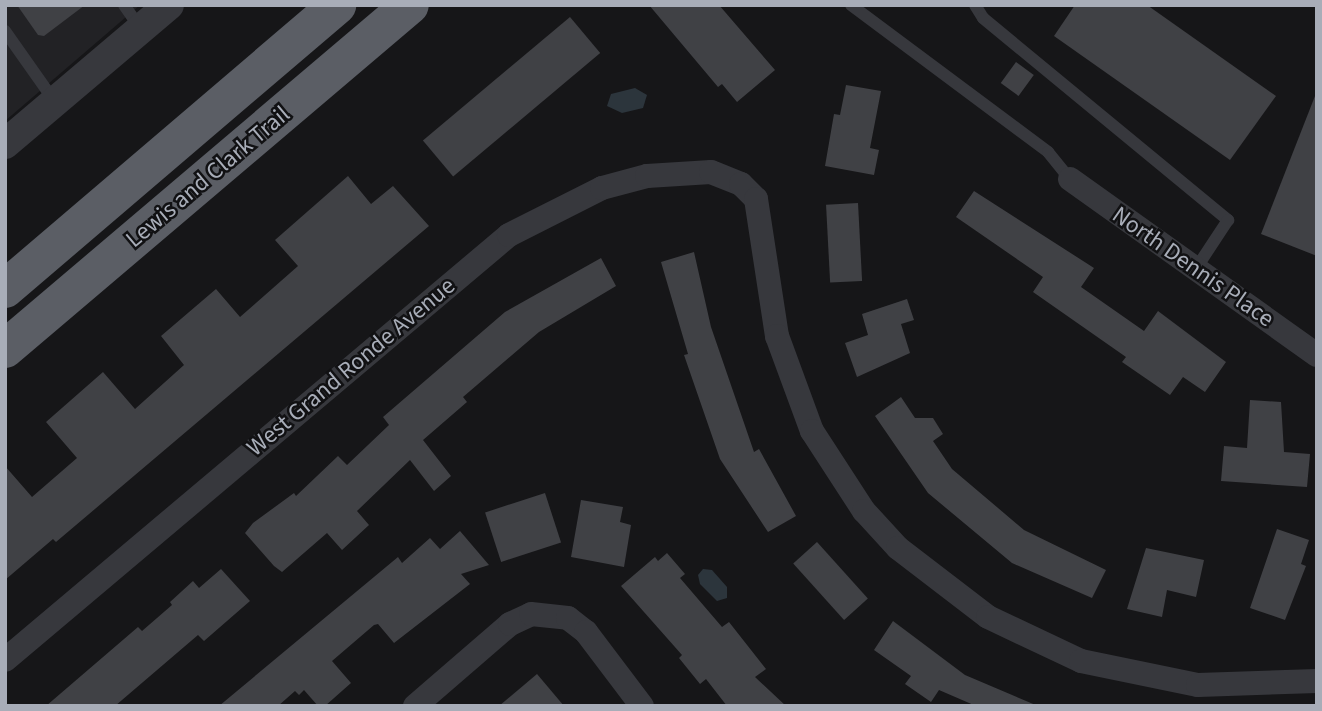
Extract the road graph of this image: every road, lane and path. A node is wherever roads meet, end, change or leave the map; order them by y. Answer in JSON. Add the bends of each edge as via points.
{"nodes":[{"id":1,"x":169,"y":5,"type":"edge"},
{"id":2,"x":337,"y":5,"type":"edge"},
{"id":3,"x":410,"y":5,"type":"edge"},
{"id":4,"x":851,"y":5,"type":"edge"},
{"id":5,"x":975,"y":5,"type":"edge"},
{"id":6,"x":132,"y":17,"type":"edge"},
{"id":7,"x":5,"y":31,"type":"edge"},
{"id":8,"x":55,"y":102,"type":"junction"},
{"id":9,"x":9,"y":133,"type":"edge"},
{"id":10,"x":1070,"y":179,"type":"joint"},
{"id":11,"x":1195,"y":270,"type":"junction"},
{"id":12,"x":5,"y":289,"type":"edge"},
{"id":13,"x":5,"y":349,"type":"edge"},
{"id":14,"x":1317,"y":355,"type":"edge"},
{"id":15,"x":5,"y":660,"type":"edge"},
{"id":16,"x":1317,"y":681,"type":"edge"},
{"id":17,"x":415,"y":706,"type":"edge"},
{"id":18,"x":642,"y":706,"type":"edge"}],
"edges":[{"from":1,"to":6,"type":"street"},
{"from":2,"to":12,"type":"highway","name":"Lewis and Clark Trail"},
{"from":3,"to":13,"type":"highway","name":"Lewis and Clark Trail"},
{"from":4,"to":10,"type":"lane","via":[[1048,152]]},
{"from":5,"to":11,"type":"lane","via":[[983,18],[1227,220]]},
{"from":6,"to":8,"type":"street"},
{"from":7,"to":8,"type":"lane"},
{"from":8,"to":9,"type":"street"},
{"from":10,"to":11,"type":"street","name":"North Dennis Place"},
{"from":11,"to":14,"type":"street","name":"North Dennis Place"},
{"from":15,"to":16,"type":"street","name":"West Grand Ronde Avenue","via":[[509,235],[577,199],[647,176],[711,172],[750,190],[761,212],[776,336],[812,431],[864,510],[898,548],[988,617],[1081,661],[1198,684]]},
{"from":17,"to":18,"type":"street","via":[[510,624],[531,614],[568,618],[586,632]]}]}
